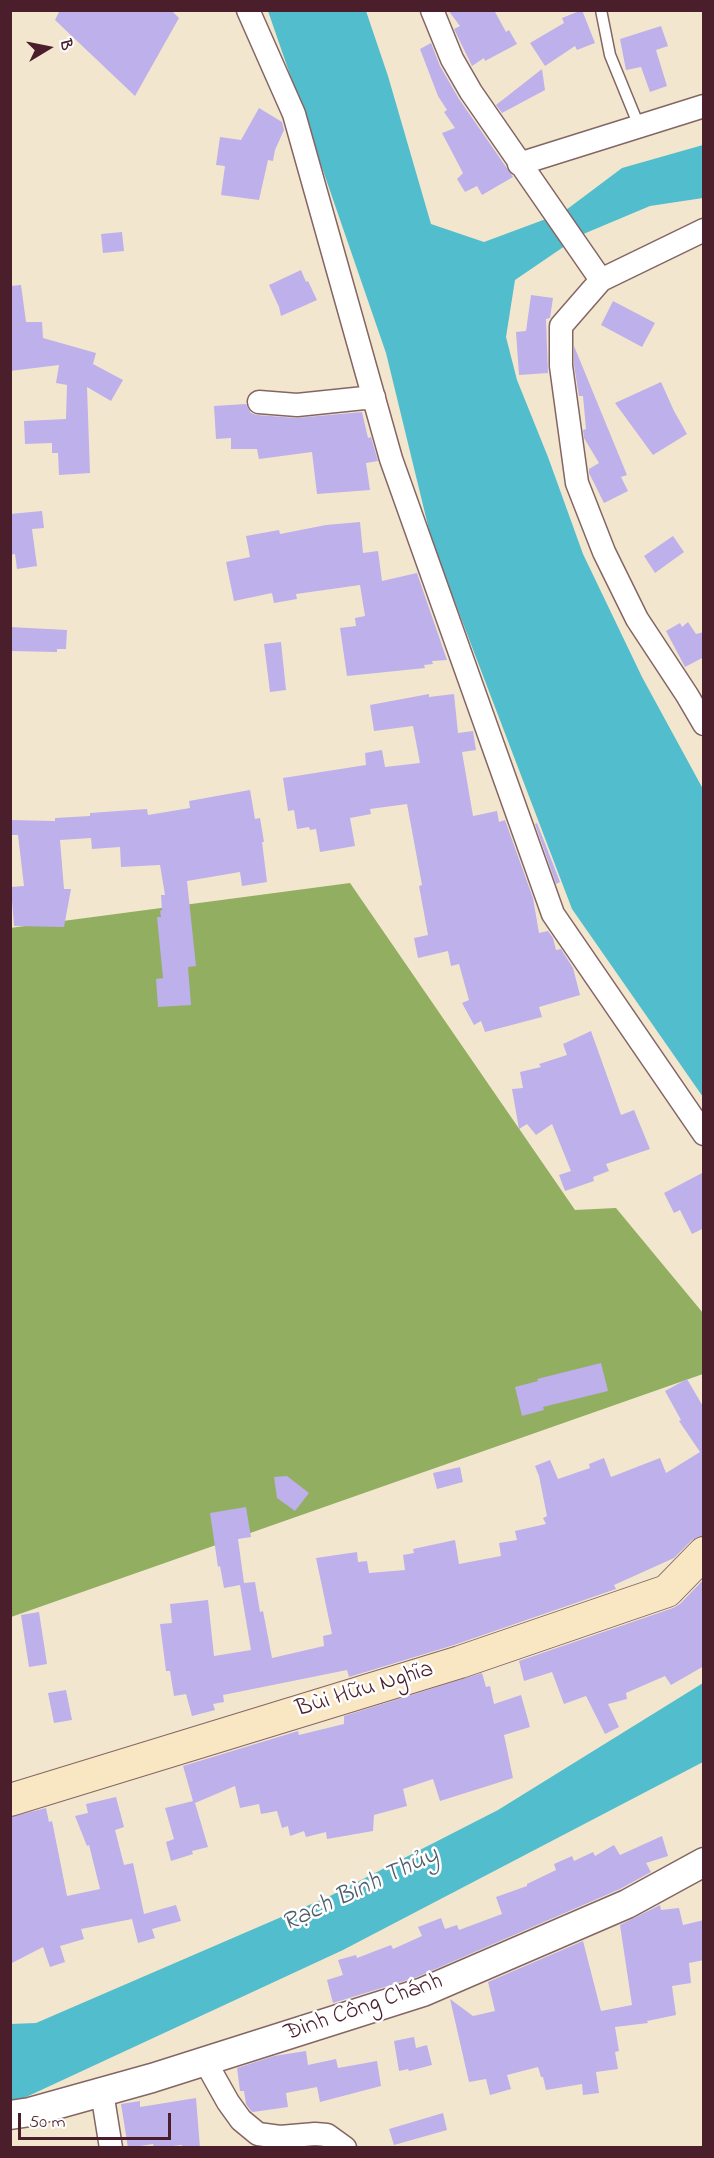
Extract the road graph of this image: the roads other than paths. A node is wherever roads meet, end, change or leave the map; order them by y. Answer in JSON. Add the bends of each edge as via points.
{"nodes":[{"id":1,"x":248,"y":10,"type":"edge"},
{"id":2,"x":432,"y":10,"type":"edge"},
{"id":3,"x":601,"y":10,"type":"edge"},
{"id":4,"x":704,"y":106,"type":"edge"},
{"id":5,"x":639,"y":126,"type":"junction"},
{"id":6,"x":525,"y":172,"type":"junction"},
{"id":7,"x":704,"y":230,"type":"edge"},
{"id":8,"x":601,"y":280,"type":"junction"},
{"id":9,"x":374,"y":397,"type":"junction"},
{"id":10,"x":259,"y":402,"type":"dead end"},
{"id":11,"x":704,"y":724,"type":"edge"},
{"id":12,"x":704,"y":1134,"type":"edge"},
{"id":13,"x":704,"y":1553,"type":"edge"},
{"id":14,"x":10,"y":1800,"type":"edge"},
{"id":15,"x":704,"y":1862,"type":"edge"},
{"id":16,"x":205,"y":2061,"type":"junction"},
{"id":17,"x":102,"y":2092,"type":"junction"},
{"id":18,"x":10,"y":2115,"type":"edge"},
{"id":19,"x":111,"y":2148,"type":"edge"},
{"id":20,"x":345,"y":2148,"type":"edge"}],
"edges":[{"from":1,"to":9,"type":"street","via":[[294,114]]},
{"from":2,"to":6,"type":"street","via":[[471,92]]},
{"from":3,"to":5,"type":"lane","via":[[610,55]]},
{"from":4,"to":5,"type":"street"},
{"from":5,"to":6,"type":"street"},
{"from":6,"to":8,"type":"street"},
{"from":7,"to":8,"type":"street"},
{"from":8,"to":11,"type":"street","via":[[561,326],[561,366],[577,483],[636,619]]},
{"from":9,"to":10,"type":"street","via":[[297,405]]},
{"from":9,"to":12,"type":"street","via":[[391,459],[554,914]]},
{"from":13,"to":14,"type":"main road","name":"Bùi Hữu Nghĩa","via":[[667,1591],[460,1662]]},
{"from":15,"to":16,"type":"street","name":"Đinh Công Chánh","via":[[627,1904],[423,1992]]},
{"from":16,"to":17,"type":"street","name":"Đinh Công Chánh"},
{"from":16,"to":20,"type":"street","via":[[228,2102],[258,2134],[327,2135]]},
{"from":17,"to":18,"type":"street","name":"Đinh Công Chánh"},
{"from":17,"to":19,"type":"street"}]}
